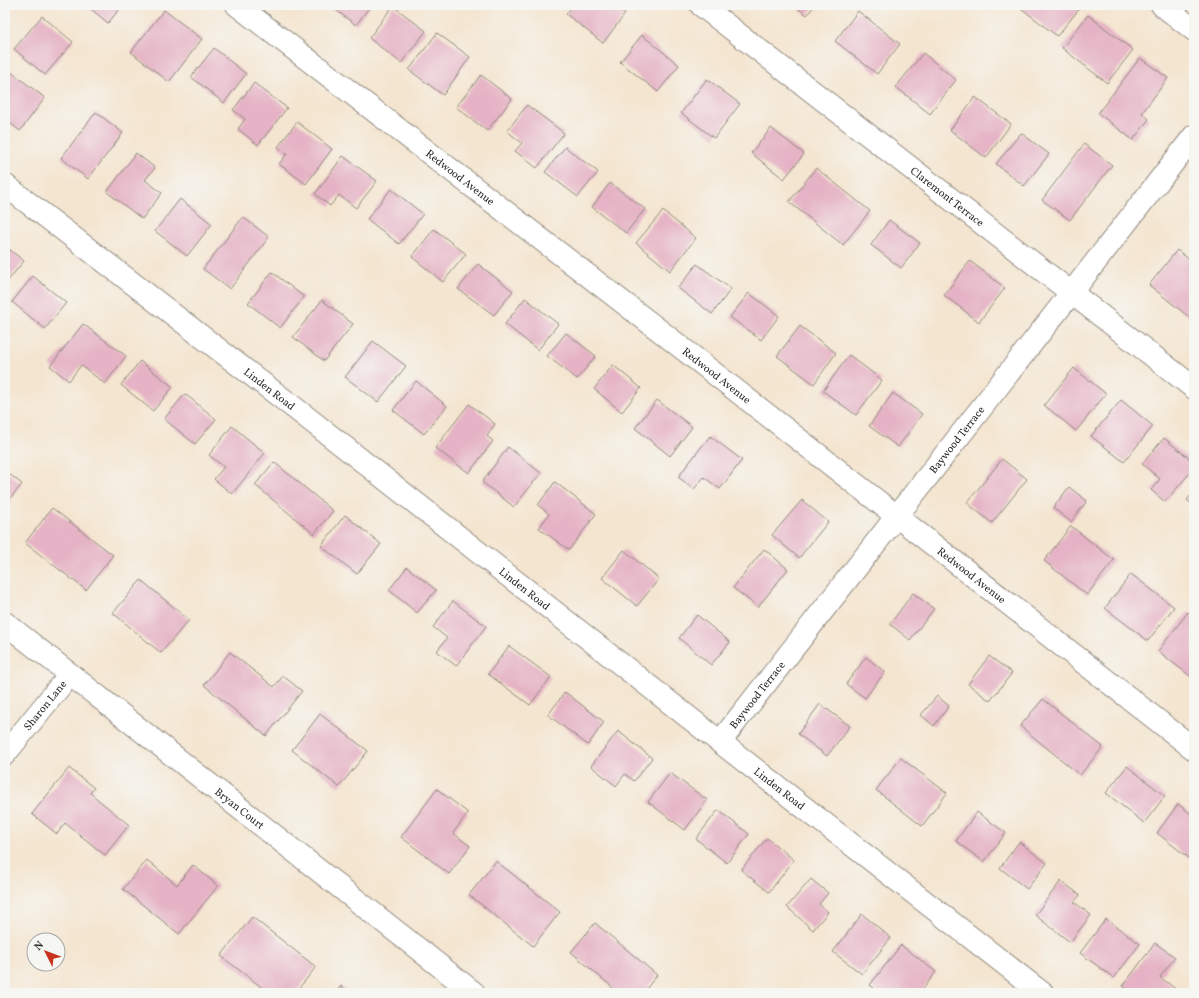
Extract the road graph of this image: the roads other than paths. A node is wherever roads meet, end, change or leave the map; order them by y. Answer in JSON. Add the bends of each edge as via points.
{"nodes":[{"id":1,"x":237,"y":5,"type":"edge"},
{"id":2,"x":701,"y":5,"type":"edge"},
{"id":3,"x":1162,"y":5,"type":"edge"},
{"id":4,"x":1194,"y":30,"type":"edge"},
{"id":5,"x":1194,"y":136,"type":"edge"},
{"id":6,"x":5,"y":185,"type":"edge"},
{"id":7,"x":1072,"y":293,"type":"junction"},
{"id":8,"x":1194,"y":388,"type":"edge"},
{"id":9,"x":897,"y":517,"type":"junction"},
{"id":10,"x":5,"y":623,"type":"edge"},
{"id":11,"x":70,"y":674,"type":"junction"},
{"id":12,"x":720,"y":742,"type":"junction"},
{"id":13,"x":1194,"y":749,"type":"edge"},
{"id":14,"x":5,"y":754,"type":"edge"},
{"id":15,"x":474,"y":993,"type":"edge"},
{"id":16,"x":1042,"y":993,"type":"edge"}],
"edges":[{"from":1,"to":9,"type":"street","name":"Redwood Avenue"},
{"from":2,"to":7,"type":"street","name":"Claremont Terrace"},
{"from":3,"to":4,"type":"street"},
{"from":5,"to":7,"type":"street","name":"Baywood Terrace"},
{"from":6,"to":12,"type":"street","name":"Linden Road","via":[[312,421]]},
{"from":7,"to":8,"type":"street","name":"Claremont Terrace"},
{"from":7,"to":9,"type":"street","name":"Baywood Terrace"},
{"from":9,"to":12,"type":"street","name":"Baywood Terrace"},
{"from":9,"to":13,"type":"street","name":"Redwood Avenue"},
{"from":10,"to":11,"type":"street","name":"Bryan Court"},
{"from":11,"to":14,"type":"street","name":"Sharon Lane"},
{"from":11,"to":15,"type":"street","name":"Bryan Court"},
{"from":12,"to":16,"type":"street","name":"Linden Road"}]}
